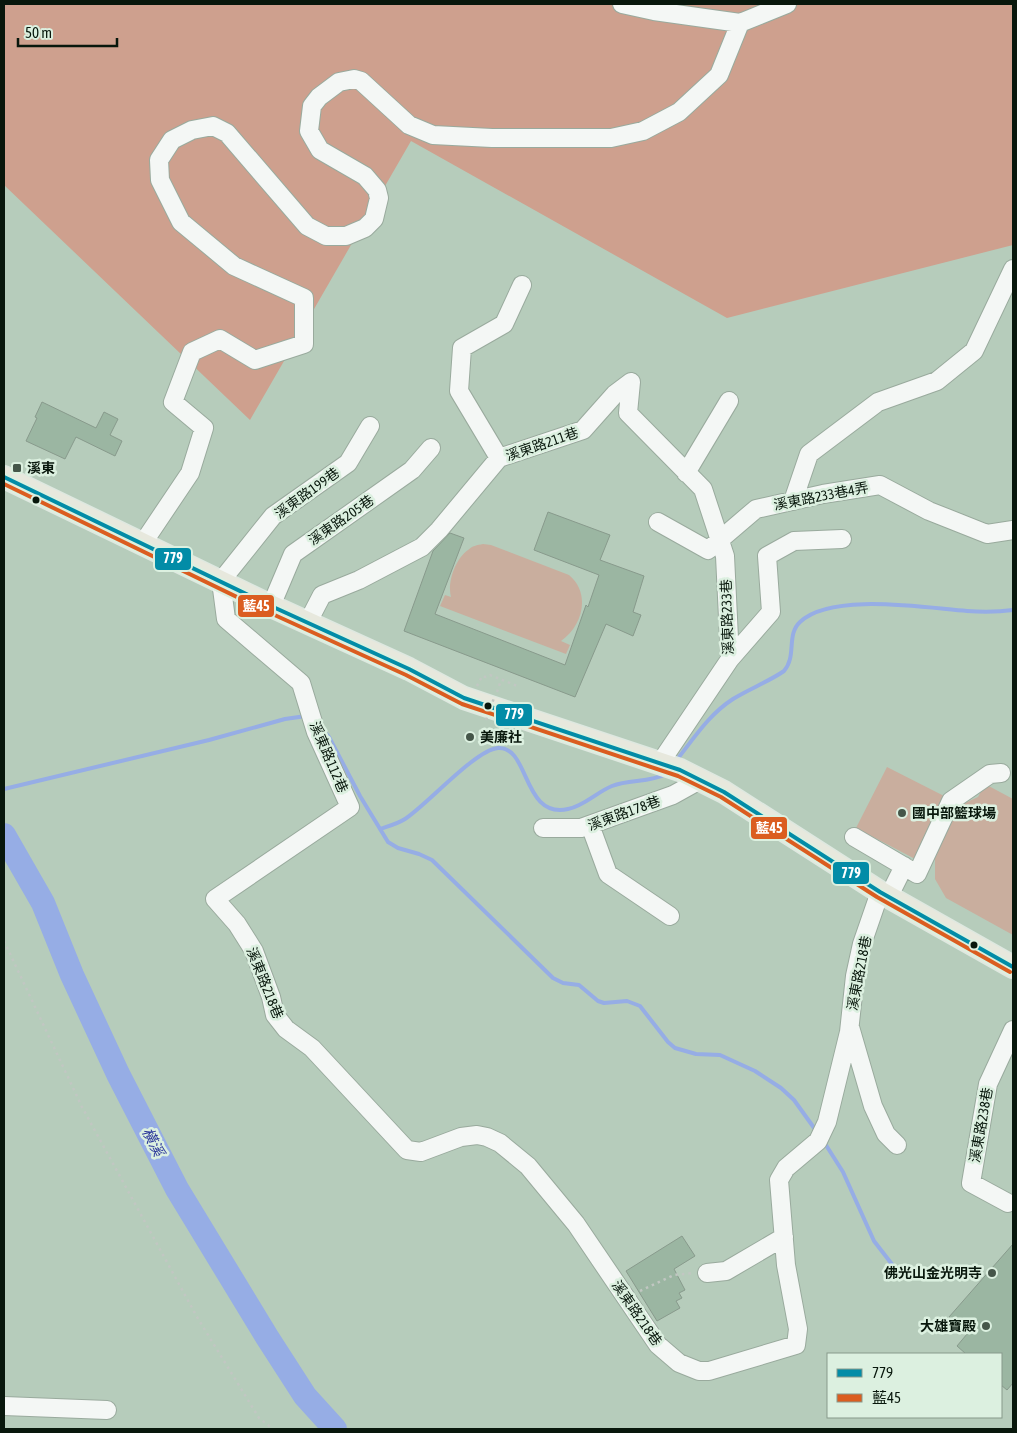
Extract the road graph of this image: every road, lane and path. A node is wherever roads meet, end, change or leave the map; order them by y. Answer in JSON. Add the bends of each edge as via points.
{"nodes":[{"id":1,"x":622,"y":4,"type":"edge"},
{"id":2,"x":788,"y":4,"type":"edge"},
{"id":3,"x":740,"y":23,"type":"junction"},
{"id":4,"x":1013,"y":269,"type":"edge"},
{"id":5,"x":522,"y":285,"type":"dead end"},
{"id":6,"x":729,"y":401,"type":"dead end"},
{"id":7,"x":370,"y":426,"type":"dead end"},
{"id":8,"x":431,"y":448,"type":"dead end"},
{"id":9,"x":499,"y":458,"type":"junction"},
{"id":10,"x":686,"y":473,"type":"junction"},
{"id":11,"x":4,"y":477,"type":"edge"},
{"id":12,"x":792,"y":501,"type":"junction"},
{"id":13,"x":658,"y":522,"type":"dead end"},
{"id":14,"x":1013,"y":530,"type":"edge"},
{"id":15,"x":842,"y":539,"type":"dead end"},
{"id":16,"x":720,"y":541,"type":"junction"},
{"id":17,"x":143,"y":543,"type":"junction"},
{"id":18,"x":221,"y":581,"type":"junction"},
{"id":19,"x":271,"y":606,"type":"junction"},
{"id":20,"x":308,"y":622,"type":"junction"},
{"id":21,"x":730,"y":659,"type":"junction"},
{"id":22,"x":479,"y":680,"type":"dead end"},
{"id":23,"x":520,"y":687,"type":"dead end"},
{"id":24,"x":494,"y":698,"type":"dead end"},
{"id":25,"x":486,"y":720,"type":"dead end"},
{"id":26,"x":669,"y":766,"type":"junction"},
{"id":27,"x":1001,"y":773,"type":"dead end"},
{"id":28,"x":700,"y":780,"type":"junction"},
{"id":29,"x":590,"y":825,"type":"junction"},
{"id":30,"x":543,"y":828,"type":"dead end"},
{"id":31,"x":854,"y":837,"type":"dead end"},
{"id":32,"x":904,"y":866,"type":"junction"},
{"id":33,"x":885,"y":894,"type":"junction"},
{"id":34,"x":215,"y":899,"type":"joint"},
{"id":35,"x":670,"y":916,"type":"dead end"},
{"id":36,"x":4,"y":941,"type":"edge"},
{"id":37,"x":1013,"y":967,"type":"edge"},
{"id":38,"x":850,"y":1024,"type":"junction"},
{"id":39,"x":1013,"y":1030,"type":"edge"},
{"id":40,"x":897,"y":1145,"type":"dead end"},
{"id":41,"x":1008,"y":1202,"type":"dead end"},
{"id":42,"x":784,"y":1237,"type":"junction"},
{"id":43,"x":707,"y":1273,"type":"joint"},
{"id":44,"x":626,"y":1298,"type":"junction"},
{"id":45,"x":4,"y":1406,"type":"edge"},
{"id":46,"x":107,"y":1410,"type":"dead end"},
{"id":47,"x":273,"y":1429,"type":"edge"}],
"edges":[{"from":1,"to":3,"type":"street"},
{"from":2,"to":3,"type":"street"},
{"from":3,"to":17,"type":"street","via":[[719,74],[679,112],[643,131],[611,138],[433,135],[409,125],[361,81],[339,82],[318,97],[312,106],[309,131],[320,150],[365,176],[377,190],[379,198],[374,218],[365,228],[346,236],[326,236],[307,226],[227,133],[213,126],[192,130],[172,140],[159,160],[160,180],[181,222],[234,266],[304,298],[304,344],[255,360],[220,339],[192,352],[173,402],[204,428],[190,473]]},
{"from":4,"to":12,"type":"street","via":[[974,351],[937,381],[878,402],[809,454]]},
{"from":5,"to":9,"type":"street","via":[[504,324],[462,348],[459,391]]},
{"from":6,"to":10,"type":"street"},
{"from":7,"to":18,"type":"street","name":"溪東路199巷","via":[[348,463],[273,516]]},
{"from":8,"to":19,"type":"street","name":"溪東路205巷","via":[[412,470],[293,554]]},
{"from":9,"to":10,"type":"street","name":"溪東路211巷","via":[[583,430],[614,394],[631,382],[628,413]]},
{"from":9,"to":20,"type":"street","name":"溪東路211巷","via":[[422,547],[322,595]]},
{"from":10,"to":16,"type":"street","name":"溪東路211巷","via":[[703,489]]},
{"from":11,"to":17,"type":"main road"},
{"from":12,"to":14,"type":"street","name":"溪東路233巷4弄","via":[[880,485],[929,512],[987,534]]},
{"from":12,"to":16,"type":"street","name":"溪東路233巷4弄","via":[[756,509]]},
{"from":13,"to":16,"type":"street","via":[[708,550]]},
{"from":15,"to":21,"type":"street","via":[[794,541],[766,556],[771,612]]},
{"from":16,"to":21,"type":"street","name":"溪東路233巷","via":[[725,556]]},
{"from":17,"to":18,"type":"main road"},
{"from":18,"to":19,"type":"main road"},
{"from":18,"to":34,"type":"street","name":"溪東路112巷","via":[[226,618],[302,683],[316,732],[350,806]]},
{"from":19,"to":20,"type":"main road"},
{"from":20,"to":26,"type":"main road","via":[[409,668],[464,698]]},
{"from":21,"to":26,"type":"street","name":"溪東路233巷"},
{"from":22,"to":23,"type":"path","via":[[490,675]]},
{"from":24,"to":25,"type":"path","bridge":true},
{"from":26,"to":28,"type":"main road"},
{"from":27,"to":32,"type":"street","via":[[990,774],[952,801],[917,874]]},
{"from":28,"to":29,"type":"street","name":"溪東路178巷","via":[[673,795]]},
{"from":28,"to":33,"type":"main road"},
{"from":29,"to":30,"type":"street","name":"溪東路178巷"},
{"from":29,"to":35,"type":"street","via":[[608,874]]},
{"from":31,"to":32,"type":"street"},
{"from":32,"to":33,"type":"street","name":"溪東路218巷"},
{"from":33,"to":37,"type":"main road"},
{"from":33,"to":38,"type":"street","name":"溪東路218巷","via":[[862,944]]},
{"from":34,"to":44,"type":"street","name":"溪東路218巷","via":[[237,924],[254,951],[275,1015],[286,1029],[312,1048],[407,1150],[421,1152],[461,1137],[477,1135],[500,1143],[528,1166],[576,1224]]},
{"from":36,"to":47,"type":"path","via":[[82,1107],[183,1290],[259,1418]]},
{"from":38,"to":40,"type":"street","via":[[874,1106],[886,1134]]},
{"from":38,"to":42,"type":"street","name":"溪東路218巷","via":[[830,1113],[820,1137],[786,1168],[779,1180]]},
{"from":39,"to":41,"type":"street","name":"溪東路238巷","via":[[988,1084],[971,1182]]},
{"from":42,"to":43,"type":"street","via":[[726,1271]]},
{"from":42,"to":44,"type":"street","name":"溪東路218巷","via":[[798,1329],[796,1346],[699,1371],[679,1363],[658,1346]]},
{"from":43,"to":44,"type":"path","via":[[674,1274]]},
{"from":45,"to":46,"type":"street"}]}
